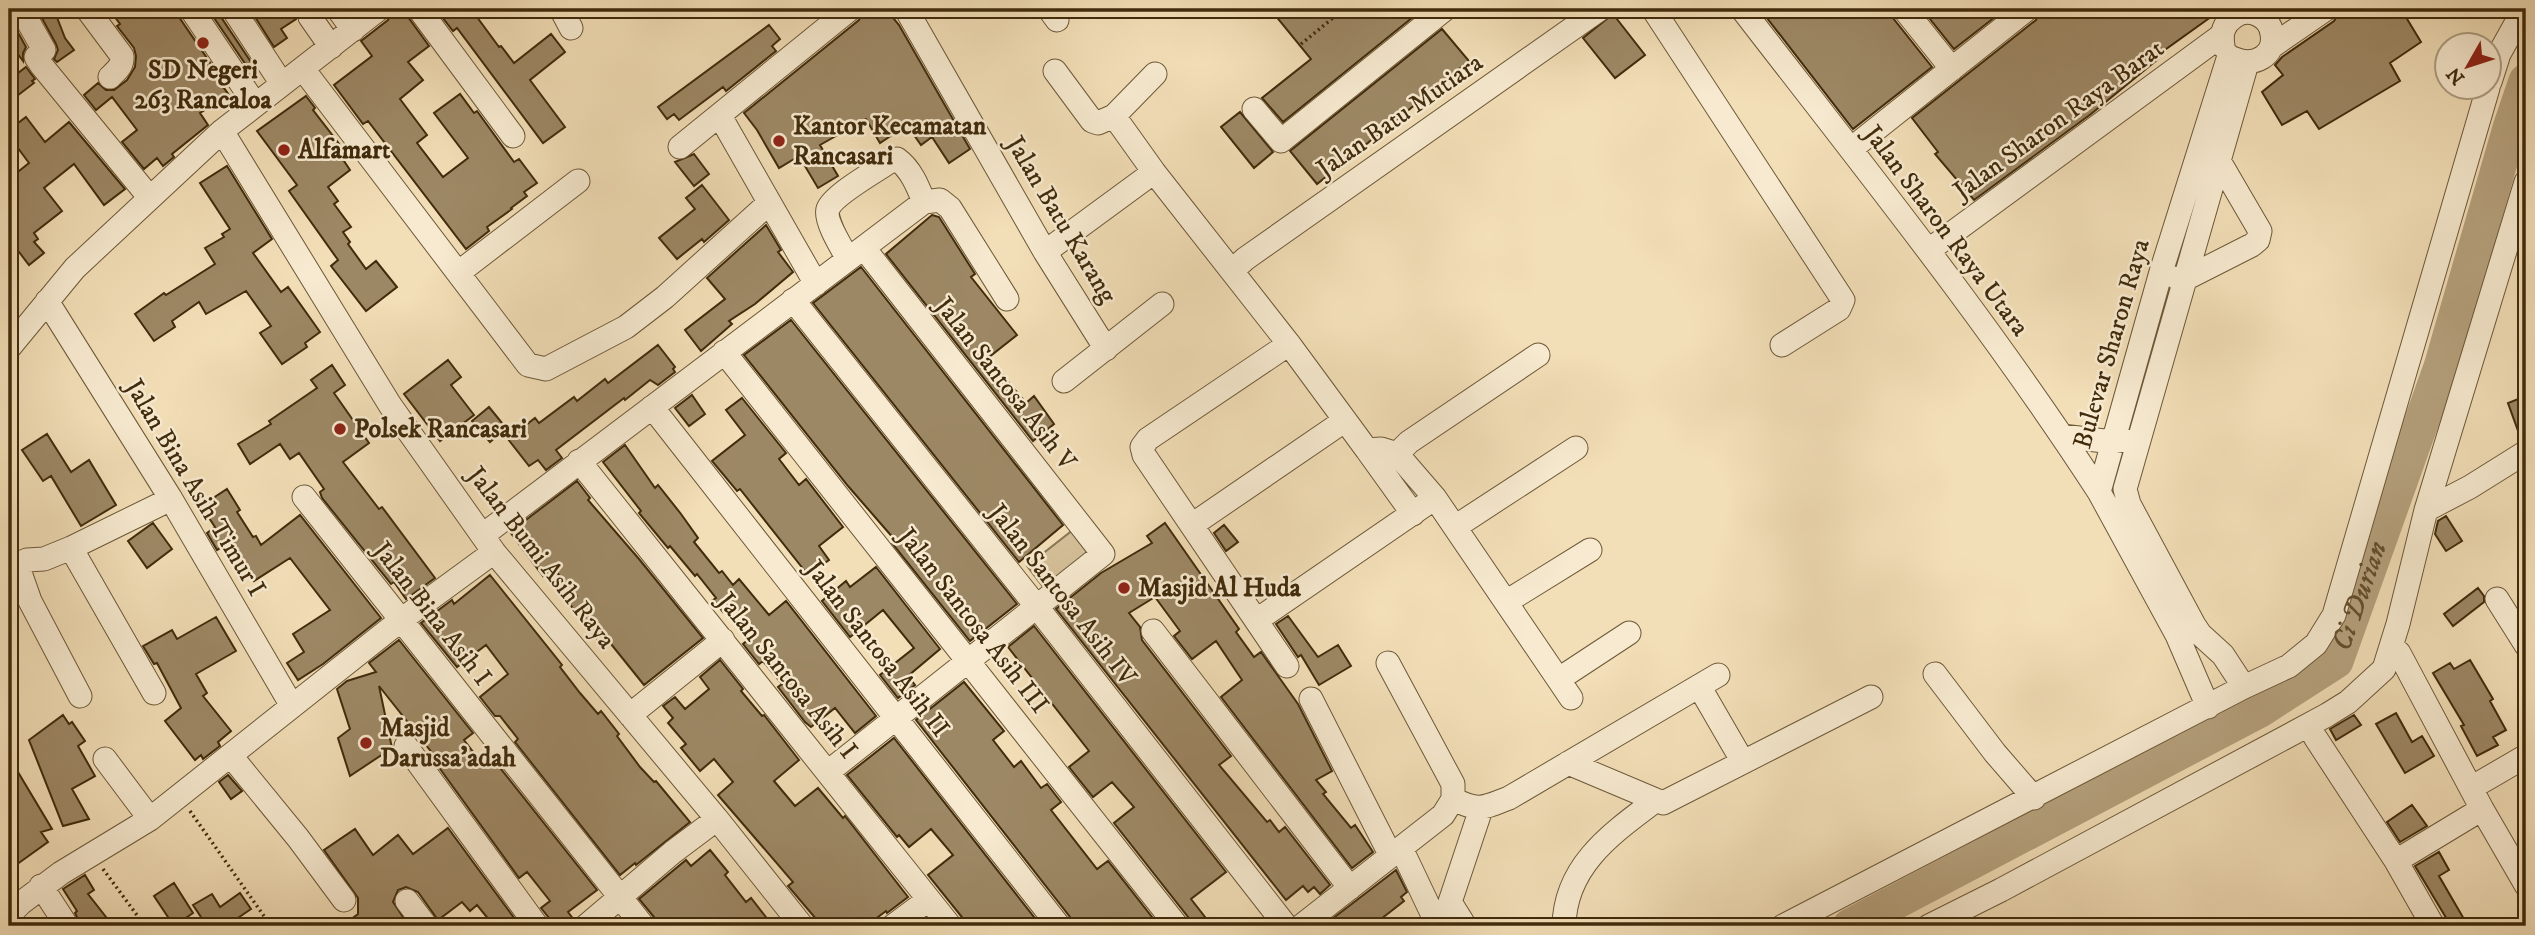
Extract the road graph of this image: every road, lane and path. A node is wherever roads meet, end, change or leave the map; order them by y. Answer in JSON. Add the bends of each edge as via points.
{"nodes":[{"id":1,"x":21,"y":9,"type":"edge"},
{"id":2,"x":87,"y":9,"type":"edge"},
{"id":3,"x":191,"y":9,"type":"edge"},
{"id":4,"x":233,"y":9,"type":"edge"},
{"id":5,"x":338,"y":9,"type":"edge"},
{"id":6,"x":379,"y":9,"type":"edge"},
{"id":7,"x":419,"y":9,"type":"edge"},
{"id":8,"x":850,"y":9,"type":"edge"},
{"id":9,"x":906,"y":9,"type":"edge"},
{"id":10,"x":1344,"y":9,"type":"edge"},
{"id":11,"x":1445,"y":9,"type":"edge"},
{"id":12,"x":1600,"y":9,"type":"edge"},
{"id":13,"x":1653,"y":9,"type":"edge"},
{"id":14,"x":1742,"y":9,"type":"edge"},
{"id":15,"x":1904,"y":9,"type":"edge"},
{"id":16,"x":2027,"y":9,"type":"edge"},
{"id":17,"x":2326,"y":9,"type":"edge"},
{"id":18,"x":2524,"y":9,"type":"edge"},
{"id":19,"x":310,"y":16,"type":"dead end"},
{"id":20,"x":2236,"y":29,"type":"edge"},
{"id":21,"x":352,"y":30,"type":"junction"},
{"id":22,"x":1301,"y":44,"type":"dead end"},
{"id":23,"x":2504,"y":45,"type":"edge"},
{"id":24,"x":331,"y":47,"type":"junction"},
{"id":25,"x":2271,"y":47,"type":"junction"},
{"id":26,"x":303,"y":69,"type":"junction"},
{"id":27,"x":1952,"y":69,"type":"junction"},
{"id":28,"x":1055,"y":71,"type":"dead end"},
{"id":29,"x":1155,"y":74,"type":"dead end"},
{"id":30,"x":110,"y":77,"type":"dead end"},
{"id":31,"x":282,"y":84,"type":"junction"},
{"id":32,"x":2483,"y":102,"type":"edge"},
{"id":33,"x":254,"y":104,"type":"junction"},
{"id":34,"x":1254,"y":108,"type":"dead end"},
{"id":35,"x":720,"y":116,"type":"junction"},
{"id":36,"x":1114,"y":116,"type":"junction"},
{"id":37,"x":222,"y":131,"type":"junction"},
{"id":38,"x":513,"y":136,"type":"dead end"},
{"id":39,"x":680,"y":147,"type":"dead end"},
{"id":40,"x":1851,"y":149,"type":"junction"},
{"id":41,"x":2218,"y":159,"type":"junction"},
{"id":42,"x":1154,"y":172,"type":"junction"},
{"id":43,"x":578,"y":181,"type":"dead end"},
{"id":44,"x":2526,"y":182,"type":"edge"},
{"id":45,"x":150,"y":198,"type":"junction"},
{"id":46,"x":925,"y":202,"type":"junction"},
{"id":47,"x":769,"y":203,"type":"junction"},
{"id":48,"x":1929,"y":250,"type":"junction"},
{"id":49,"x":1045,"y":252,"type":"junction"},
{"id":50,"x":856,"y":254,"type":"junction"},
{"id":51,"x":1232,"y":271,"type":"junction"},
{"id":52,"x":2161,"y":272,"type":"junction"},
{"id":53,"x":458,"y":273,"type":"junction"},
{"id":54,"x":2183,"y":280,"type":"junction"},
{"id":55,"x":816,"y":284,"type":"junction"},
{"id":56,"x":1007,"y":299,"type":"dead end"},
{"id":57,"x":793,"y":300,"type":"junction"},
{"id":58,"x":47,"y":301,"type":"junction"},
{"id":59,"x":1162,"y":304,"type":"dead end"},
{"id":60,"x":1289,"y":344,"type":"junction"},
{"id":61,"x":1782,"y":345,"type":"dead end"},
{"id":62,"x":9,"y":348,"type":"edge"},
{"id":63,"x":1106,"y":349,"type":"junction"},
{"id":64,"x":724,"y":352,"type":"junction"},
{"id":65,"x":1538,"y":355,"type":"dead end"},
{"id":66,"x":1064,"y":381,"type":"dead end"},
{"id":67,"x":652,"y":407,"type":"junction"},
{"id":68,"x":1344,"y":421,"type":"junction"},
{"id":69,"x":2062,"y":436,"type":"junction"},
{"id":70,"x":2138,"y":439,"type":"junction"},
{"id":71,"x":2113,"y":442,"type":"junction"},
{"id":72,"x":1576,"y":448,"type":"dead end"},
{"id":73,"x":1367,"y":450,"type":"junction"},
{"id":74,"x":2526,"y":452,"type":"edge"},
{"id":75,"x":1397,"y":454,"type":"junction"},
{"id":76,"x":579,"y":461,"type":"junction"},
{"id":77,"x":2099,"y":492,"type":"junction"},
{"id":78,"x":304,"y":497,"type":"dead end"},
{"id":79,"x":1435,"y":498,"type":"junction"},
{"id":80,"x":171,"y":499,"type":"junction"},
{"id":81,"x":2426,"y":510,"type":"junction"},
{"id":82,"x":1413,"y":514,"type":"junction"},
{"id":83,"x":1192,"y":525,"type":"junction"},
{"id":84,"x":1455,"y":527,"type":"junction"},
{"id":85,"x":489,"y":544,"type":"junction"},
{"id":86,"x":71,"y":548,"type":"junction"},
{"id":87,"x":1590,"y":550,"type":"dead end"},
{"id":88,"x":13,"y":565,"type":"edge"},
{"id":89,"x":2162,"y":584,"type":"junction"},
{"id":90,"x":2497,"y":599,"type":"dead end"},
{"id":91,"x":1506,"y":602,"type":"junction"},
{"id":92,"x":1037,"y":607,"type":"junction"},
{"id":93,"x":401,"y":620,"type":"junction"},
{"id":94,"x":1257,"y":621,"type":"junction"},
{"id":95,"x":1153,"y":632,"type":"dead end"},
{"id":96,"x":1629,"y":633,"type":"dead end"},
{"id":97,"x":2188,"y":636,"type":"junction"},
{"id":98,"x":723,"y":640,"type":"junction"},
{"id":99,"x":2526,"y":645,"type":"edge"},
{"id":100,"x":2399,"y":653,"type":"dead end"},
{"id":101,"x":968,"y":659,"type":"junction"},
{"id":102,"x":1388,"y":663,"type":"dead end"},
{"id":103,"x":1287,"y":666,"type":"dead end"},
{"id":104,"x":1935,"y":674,"type":"dead end"},
{"id":105,"x":2244,"y":687,"type":"junction"},
{"id":106,"x":154,"y":693,"type":"dead end"},
{"id":107,"x":80,"y":696,"type":"dead end"},
{"id":108,"x":1871,"y":697,"type":"dead end"},
{"id":109,"x":1311,"y":699,"type":"dead end"},
{"id":110,"x":292,"y":706,"type":"junction"},
{"id":111,"x":2208,"y":707,"type":"junction"},
{"id":112,"x":630,"y":715,"type":"junction"},
{"id":113,"x":895,"y":717,"type":"junction"},
{"id":114,"x":2315,"y":737,"type":"dead end"},
{"id":115,"x":406,"y":746,"type":"dead end"},
{"id":116,"x":231,"y":756,"type":"junction"},
{"id":117,"x":105,"y":759,"type":"dead end"},
{"id":118,"x":1743,"y":762,"type":"junction"},
{"id":119,"x":1568,"y":763,"type":"junction"},
{"id":120,"x":2524,"y":763,"type":"edge"},
{"id":121,"x":828,"y":772,"type":"junction"},
{"id":122,"x":2472,"y":788,"type":"junction"},
{"id":123,"x":179,"y":796,"type":"junction"},
{"id":124,"x":2034,"y":797,"type":"junction"},
{"id":125,"x":1453,"y":799,"type":"junction"},
{"id":126,"x":1655,"y":801,"type":"junction"},
{"id":127,"x":1481,"y":808,"type":"junction"},
{"id":128,"x":2482,"y":809,"type":"junction"},
{"id":129,"x":150,"y":819,"type":"junction"},
{"id":130,"x":717,"y":819,"type":"junction"},
{"id":131,"x":1396,"y":852,"type":"junction"},
{"id":132,"x":91,"y":854,"type":"junction"},
{"id":133,"x":2396,"y":861,"type":"junction"},
{"id":134,"x":2526,"y":885,"type":"edge"},
{"id":135,"x":41,"y":886,"type":"junction"},
{"id":136,"x":1350,"y":888,"type":"junction"},
{"id":137,"x":621,"y":898,"type":"junction"},
{"id":138,"x":344,"y":900,"type":"dead end"},
{"id":139,"x":928,"y":900,"type":"junction"},
{"id":140,"x":407,"y":901,"type":"dead end"},
{"id":141,"x":9,"y":915,"type":"edge"},
{"id":142,"x":67,"y":926,"type":"edge"},
{"id":143,"x":145,"y":926,"type":"edge"},
{"id":144,"x":271,"y":926,"type":"edge"},
{"id":145,"x":426,"y":926,"type":"edge"},
{"id":146,"x":537,"y":926,"type":"edge"},
{"id":147,"x":586,"y":926,"type":"edge"},
{"id":148,"x":643,"y":926,"type":"edge"},
{"id":149,"x":802,"y":926,"type":"edge"},
{"id":150,"x":893,"y":926,"type":"edge"},
{"id":151,"x":950,"y":926,"type":"edge"},
{"id":152,"x":1059,"y":926,"type":"edge"},
{"id":153,"x":1177,"y":926,"type":"edge"},
{"id":154,"x":1286,"y":926,"type":"edge"},
{"id":155,"x":1301,"y":926,"type":"edge"},
{"id":156,"x":1438,"y":926,"type":"edge"},
{"id":157,"x":1465,"y":926,"type":"edge"},
{"id":158,"x":1564,"y":926,"type":"edge"},
{"id":159,"x":1783,"y":926,"type":"edge"},
{"id":160,"x":1929,"y":926,"type":"edge"},
{"id":161,"x":2433,"y":926,"type":"edge"}],
"edges":[{"from":1,"to":45,"type":"street","via":[[44,50],[36,57],[42,66]]},
{"from":2,"to":30,"type":"street","via":[[122,56],[120,68]]},
{"from":3,"to":33,"type":"street"},
{"from":4,"to":31,"type":"street"},
{"from":5,"to":21,"type":"street"},
{"from":6,"to":21,"type":"street"},
{"from":7,"to":38,"type":"street"},
{"from":8,"to":35,"type":"street"},
{"from":9,"to":49,"type":"street","name":"Jalan Batu Karang"},
{"from":10,"to":22,"type":"path"},
{"from":11,"to":34,"type":"street","via":[[1281,141]]},
{"from":12,"to":51,"type":"street","name":"Jalan Batu Mutiara"},
{"from":13,"to":61,"type":"street","via":[[1843,300],[1839,309]]},
{"from":14,"to":40,"type":"street","name":"Jalan Sharon Raya Utara"},
{"from":15,"to":27,"type":"street"},
{"from":16,"to":27,"type":"street"},
{"from":17,"to":25,"type":"street"},
{"from":18,"to":23,"type":"street"},
{"from":19,"to":24,"type":"street"},
{"from":20,"to":25,"type":"street","name":"Jalan Sharon Raya Barat","via":[[2262,59]]},
{"from":20,"to":25,"type":"street","via":[[2268,22],[2273,34]]},
{"from":20,"to":41,"type":"street","name":"Bulevar Sharon Raya"},
{"from":20,"to":48,"type":"street","name":"Jalan Sharon Raya Barat"},
{"from":20,"to":52,"type":"street","name":"Bulevar Sharon Raya"},
{"from":21,"to":24,"type":"street"},
{"from":24,"to":26,"type":"street"},
{"from":26,"to":31,"type":"street"},
{"from":26,"to":53,"type":"street"},
{"from":27,"to":40,"type":"street"},
{"from":28,"to":36,"type":"street","via":[[1092,121]]},
{"from":29,"to":36,"type":"street"},
{"from":31,"to":33,"type":"street"},
{"from":32,"to":105,"type":"street","via":[[2334,615],[2316,644],[2289,666]]},
{"from":33,"to":37,"type":"street"},
{"from":35,"to":39,"type":"street"},
{"from":35,"to":47,"type":"street"},
{"from":36,"to":42,"type":"street"},
{"from":37,"to":45,"type":"street"},
{"from":37,"to":85,"type":"street","name":"Jalan Bumi Asih Raya","via":[[390,405]]},
{"from":40,"to":48,"type":"street","name":"Jalan Sharon Raya Utara"},
{"from":41,"to":54,"type":"street","name":"Bulevar Sharon Raya"},
{"from":41,"to":54,"type":"street","via":[[2260,236],[2252,245]]},
{"from":42,"to":49,"type":"street"},
{"from":42,"to":51,"type":"street"},
{"from":43,"to":53,"type":"street"},
{"from":44,"to":81,"type":"street"},
{"from":45,"to":58,"type":"street","via":[[75,268]]},
{"from":46,"to":50,"type":"street"},
{"from":46,"to":50,"type":"street","name":"Jalan Santosa Asih V","via":[[904,163],[897,159],[836,198],[827,213],[837,240]]},
{"from":46,"to":56,"type":"street","via":[[940,200],[950,208]]},
{"from":47,"to":53,"type":"street","via":[[626,327],[546,369],[528,365]]},
{"from":47,"to":55,"type":"street"},
{"from":48,"to":69,"type":"street","name":"Jalan Sharon Raya Utara"},
{"from":49,"to":63,"type":"street","name":"Jalan Batu Karang"},
{"from":50,"to":55,"type":"street"},
{"from":50,"to":92,"type":"street","name":"Jalan Santosa Asih V","via":[[1103,554]]},
{"from":51,"to":60,"type":"street"},
{"from":52,"to":54,"type":"street"},
{"from":52,"to":71,"type":"street","name":"Bulevar Sharon Raya"},
{"from":54,"to":70,"type":"street","name":"Bulevar Sharon Raya"},
{"from":55,"to":57,"type":"street"},
{"from":57,"to":64,"type":"street"},
{"from":57,"to":92,"type":"street","name":"Jalan Santosa Asih IV"},
{"from":58,"to":62,"type":"street"},
{"from":58,"to":80,"type":"street","name":"Jalan Bina Asih Timur I"},
{"from":59,"to":63,"type":"street"},
{"from":60,"to":68,"type":"street"},
{"from":60,"to":83,"type":"street","via":[[1142,447]]},
{"from":63,"to":66,"type":"street"},
{"from":64,"to":67,"type":"street"},
{"from":64,"to":101,"type":"street","name":"Jalan Santosa Asih III"},
{"from":65,"to":75,"type":"street"},
{"from":67,"to":76,"type":"street"},
{"from":67,"to":113,"type":"street","name":"Jalan Santosa Asih II"},
{"from":68,"to":73,"type":"street"},
{"from":68,"to":83,"type":"street"},
{"from":69,"to":71,"type":"street"},
{"from":69,"to":77,"type":"street","name":"Jalan Sharon Raya Utara"},
{"from":70,"to":71,"type":"street"},
{"from":70,"to":89,"type":"street","name":"Bulevar Sharon Raya","via":[[2125,489]]},
{"from":71,"to":77,"type":"street","name":"Bulevar Sharon Raya"},
{"from":72,"to":84,"type":"street"},
{"from":73,"to":75,"type":"street"},
{"from":73,"to":82,"type":"street"},
{"from":74,"to":81,"type":"street"},
{"from":75,"to":79,"type":"street"},
{"from":76,"to":85,"type":"street"},
{"from":76,"to":98,"type":"street","name":"Jalan Santosa Asih I"},
{"from":77,"to":89,"type":"street","name":"Bulevar Sharon Raya"},
{"from":78,"to":93,"type":"street","name":"Jalan Bina Asih I"},
{"from":79,"to":82,"type":"street"},
{"from":79,"to":84,"type":"street"},
{"from":80,"to":86,"type":"street"},
{"from":80,"to":110,"type":"street","name":"Jalan Bina Asih Timur I"},
{"from":81,"to":160,"type":"street","via":[[2384,669],[2348,702]]},
{"from":82,"to":94,"type":"street"},
{"from":83,"to":94,"type":"street"},
{"from":84,"to":91,"type":"street"},
{"from":85,"to":93,"type":"street"},
{"from":85,"to":112,"type":"street","name":"Jalan Bumi Asih Raya"},
{"from":86,"to":88,"type":"street"},
{"from":86,"to":106,"type":"street"},
{"from":87,"to":91,"type":"street"},
{"from":88,"to":107,"type":"street"},
{"from":89,"to":97,"type":"street","name":"Bulevar Sharon Raya"},
{"from":90,"to":99,"type":"street"},
{"from":91,"to":96,"type":"street","via":[[1565,689]]},
{"from":92,"to":101,"type":"street"},
{"from":92,"to":154,"type":"street","name":"Jalan Santosa Asih IV"},
{"from":93,"to":110,"type":"street"},
{"from":93,"to":137,"type":"street","name":"Jalan Bina Asih I"},
{"from":94,"to":103,"type":"street"},
{"from":95,"to":136,"type":"street"},
{"from":97,"to":105,"type":"street","via":[[2223,655]]},
{"from":97,"to":111,"type":"street","name":"Bulevar Sharon Raya"},
{"from":98,"to":112,"type":"street"},
{"from":98,"to":121,"type":"street","name":"Jalan Santosa Asih I"},
{"from":100,"to":122,"type":"street"},
{"from":101,"to":113,"type":"street"},
{"from":101,"to":153,"type":"street","name":"Jalan Santosa Asih III"},
{"from":102,"to":125,"type":"street","via":[[1454,784]]},
{"from":104,"to":124,"type":"street"},
{"from":105,"to":111,"type":"street"},
{"from":108,"to":118,"type":"street"},
{"from":109,"to":131,"type":"street"},
{"from":110,"to":116,"type":"street"},
{"from":111,"to":124,"type":"street"},
{"from":112,"to":130,"type":"street","name":"Jalan Bumi Asih Raya"},
{"from":113,"to":121,"type":"street"},
{"from":113,"to":152,"type":"street","name":"Jalan Santosa Asih II"},
{"from":114,"to":133,"type":"street"},
{"from":115,"to":146,"type":"street"},
{"from":116,"to":123,"type":"street"},
{"from":116,"to":138,"type":"street"},
{"from":117,"to":129,"type":"street"},
{"from":118,"to":119,"type":"street","via":[[1708,680]]},
{"from":118,"to":126,"type":"street","via":[[1670,801]]},
{"from":119,"to":126,"type":"street"},
{"from":119,"to":127,"type":"street","via":[[1509,798]]},
{"from":120,"to":122,"type":"street"},
{"from":121,"to":139,"type":"street","name":"Jalan Santosa Asih I"},
{"from":122,"to":128,"type":"street"},
{"from":123,"to":129,"type":"street"},
{"from":123,"to":144,"type":"path"},
{"from":124,"to":159,"type":"street"},
{"from":125,"to":127,"type":"street"},
{"from":125,"to":131,"type":"street","via":[[1443,815]]},
{"from":126,"to":158,"type":"street","via":[[1611,834],[1584,862],[1564,910]]},
{"from":127,"to":157,"type":"street","via":[[1450,902]]},
{"from":128,"to":133,"type":"street"},
{"from":128,"to":134,"type":"street"},
{"from":129,"to":132,"type":"street"},
{"from":130,"to":137,"type":"street"},
{"from":130,"to":149,"type":"street","name":"Jalan Bumi Asih Raya"},
{"from":131,"to":136,"type":"street"},
{"from":131,"to":156,"type":"street"},
{"from":132,"to":135,"type":"street"},
{"from":132,"to":143,"type":"path"},
{"from":133,"to":161,"type":"street"},
{"from":135,"to":141,"type":"street"},
{"from":135,"to":142,"type":"street"},
{"from":136,"to":155,"type":"street"},
{"from":137,"to":147,"type":"street"},
{"from":137,"to":148,"type":"street","name":"Jalan Bina Asih I"},
{"from":139,"to":150,"type":"street"},
{"from":139,"to":151,"type":"street","name":"Jalan Santosa Asih I"},
{"from":140,"to":145,"type":"street"}]}
